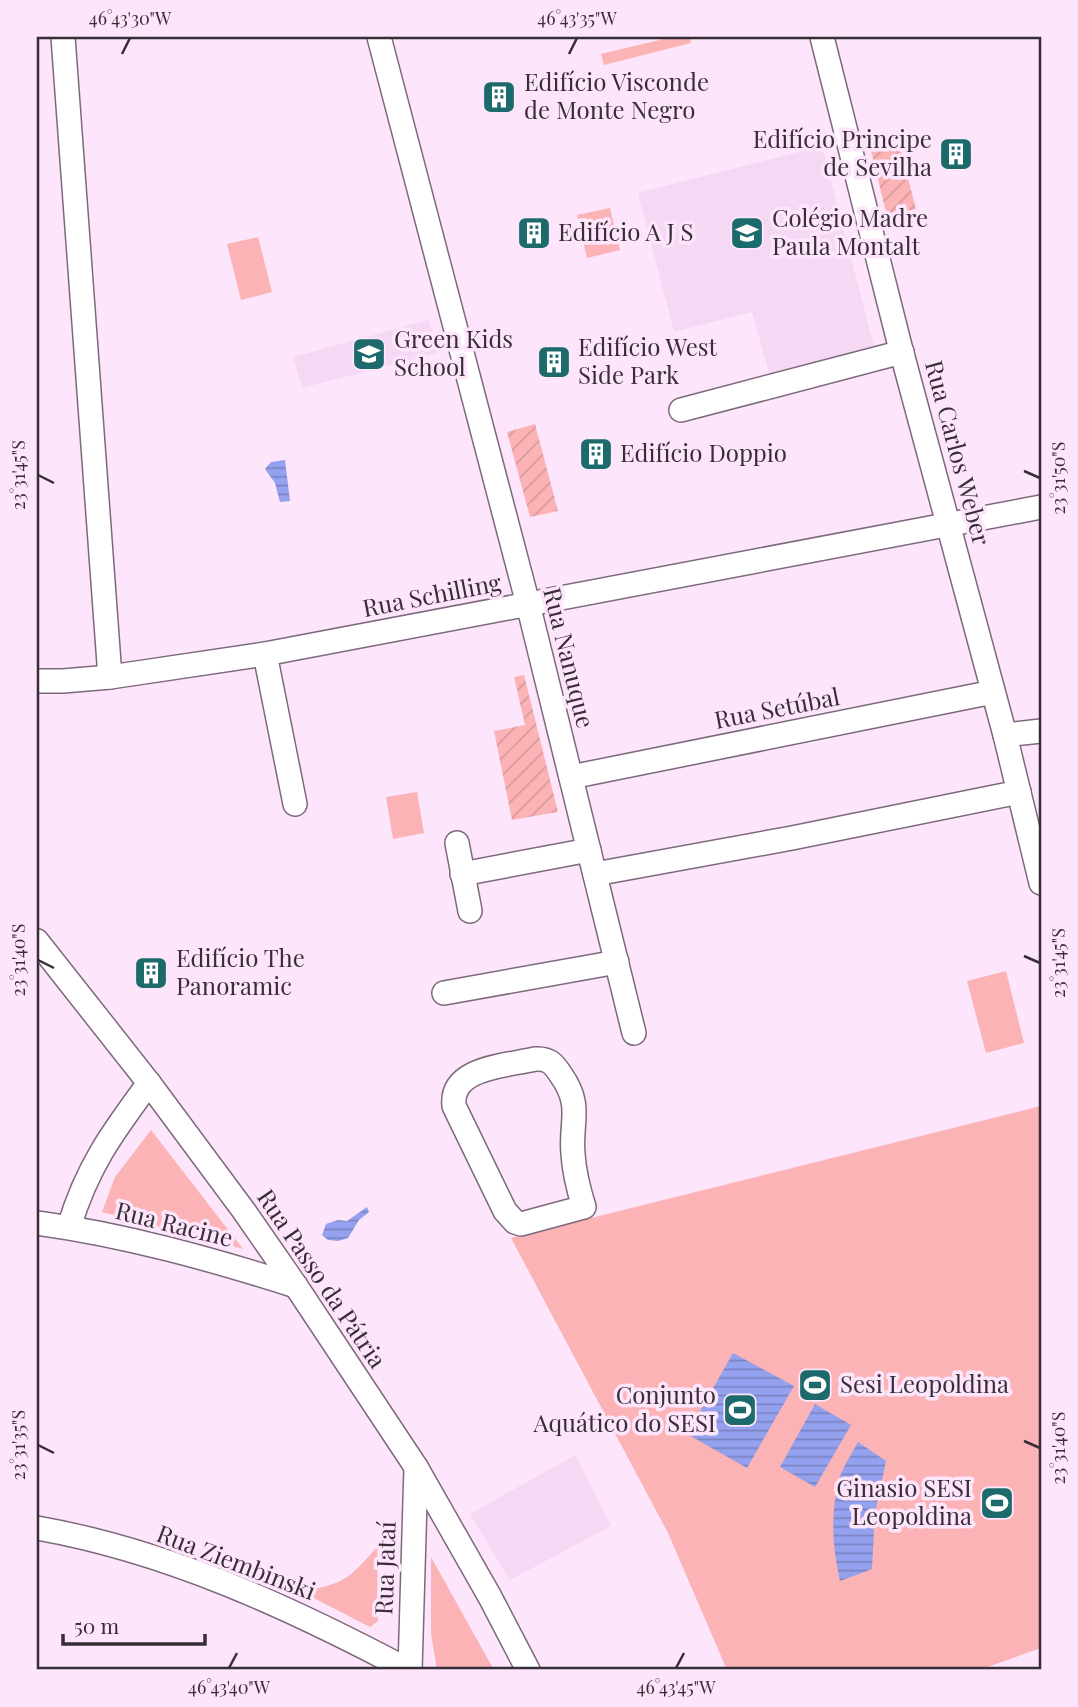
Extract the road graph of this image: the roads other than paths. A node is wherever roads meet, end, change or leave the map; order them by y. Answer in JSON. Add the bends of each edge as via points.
{"nodes":[{"id":1,"x":68,"y":37,"type":"edge"},
{"id":2,"x":379,"y":37,"type":"edge"},
{"id":3,"x":822,"y":37,"type":"edge"},
{"id":4,"x":902,"y":352,"type":"junction"},
{"id":5,"x":681,"y":410,"type":"dead end"},
{"id":6,"x":1041,"y":507,"type":"edge"},
{"id":7,"x":950,"y":525,"type":"junction"},
{"id":8,"x":528,"y":604,"type":"junction"},
{"id":9,"x":265,"y":653,"type":"junction"},
{"id":10,"x":110,"y":677,"type":"junction"},
{"id":11,"x":37,"y":681,"type":"edge"},
{"id":12,"x":993,"y":692,"type":"junction"},
{"id":13,"x":1041,"y":731,"type":"edge"},
{"id":14,"x":1005,"y":735,"type":"junction"},
{"id":15,"x":571,"y":777,"type":"junction"},
{"id":16,"x":1018,"y":792,"type":"junction"},
{"id":17,"x":295,"y":804,"type":"dead end"},
{"id":18,"x":457,"y":843,"type":"dead end"},
{"id":19,"x":589,"y":850,"type":"junction"},
{"id":20,"x":462,"y":874,"type":"junction"},
{"id":21,"x":595,"y":874,"type":"junction"},
{"id":22,"x":1041,"y":883,"type":"edge"},
{"id":23,"x":470,"y":911,"type":"dead end"},
{"id":24,"x":37,"y":941,"type":"edge"},
{"id":25,"x":617,"y":962,"type":"junction"},
{"id":26,"x":444,"y":993,"type":"dead end"},
{"id":27,"x":634,"y":1033,"type":"dead end"},
{"id":28,"x":149,"y":1083,"type":"junction"},
{"id":29,"x":575,"y":1112,"type":"joint"},
{"id":30,"x":37,"y":1223,"type":"edge"},
{"id":31,"x":69,"y":1227,"type":"junction"},
{"id":32,"x":296,"y":1286,"type":"junction"},
{"id":33,"x":416,"y":1467,"type":"junction"},
{"id":34,"x":37,"y":1528,"type":"edge"},
{"id":35,"x":409,"y":1670,"type":"edge"},
{"id":36,"x":528,"y":1670,"type":"edge"}],
"edges":[{"from":1,"to":10,"type":"street"},
{"from":2,"to":8,"type":"street","name":"Rua Nanuque"},
{"from":3,"to":4,"type":"street","name":"Rua Carlos Weber"},
{"from":4,"to":5,"type":"street"},
{"from":4,"to":7,"type":"street","name":"Rua Carlos Weber"},
{"from":6,"to":7,"type":"street","name":"Rua Schilling"},
{"from":7,"to":8,"type":"street","name":"Rua Schilling"},
{"from":7,"to":12,"type":"street","name":"Rua Carlos Weber"},
{"from":8,"to":9,"type":"street","name":"Rua Schilling"},
{"from":8,"to":15,"type":"street","name":"Rua Nanuque"},
{"from":9,"to":10,"type":"street","name":"Rua Schilling"},
{"from":9,"to":17,"type":"street"},
{"from":10,"to":11,"type":"street","name":"Rua Schilling"},
{"from":12,"to":14,"type":"street","name":"Rua Carlos Weber"},
{"from":12,"to":15,"type":"street","name":"Rua Setúbal"},
{"from":13,"to":14,"type":"street"},
{"from":14,"to":16,"type":"street","name":"Rua Carlos Weber"},
{"from":15,"to":19,"type":"street","name":"Rua Nanuque"},
{"from":16,"to":21,"type":"street"},
{"from":16,"to":22,"type":"street","name":"Rua Carlos Weber"},
{"from":18,"to":20,"type":"street"},
{"from":19,"to":20,"type":"street"},
{"from":19,"to":21,"type":"street","name":"Rua Nanuque"},
{"from":20,"to":23,"type":"street"},
{"from":21,"to":25,"type":"street","name":"Rua Nanuque"},
{"from":24,"to":28,"type":"street","name":"Rua Passo da Pátria"},
{"from":25,"to":26,"type":"street"},
{"from":25,"to":27,"type":"street","name":"Rua Nanuque"},
{"from":28,"to":31,"type":"street","via":[[101,1150]]},
{"from":28,"to":32,"type":"street","name":"Rua Passo da Pátria"},
{"from":29,"to":29,"type":"street","via":[[571,1088],[544,1059],[467,1075],[457,1086],[454,1106],[505,1211],[515,1222],[584,1208],[572,1151]]},
{"from":30,"to":31,"type":"street","name":"Rua Racine"},
{"from":31,"to":32,"type":"street","name":"Rua Racine","via":[[218,1262]]},
{"from":32,"to":33,"type":"street","name":"Rua Passo da Pátria"},
{"from":33,"to":35,"type":"street","name":"Rua Jataí"},
{"from":33,"to":36,"type":"street","name":"Rua Passo da Pátria"},
{"from":34,"to":35,"type":"street","name":"Rua Ziembinski","via":[[145,1555],[231,1586],[320,1623]]}]}
